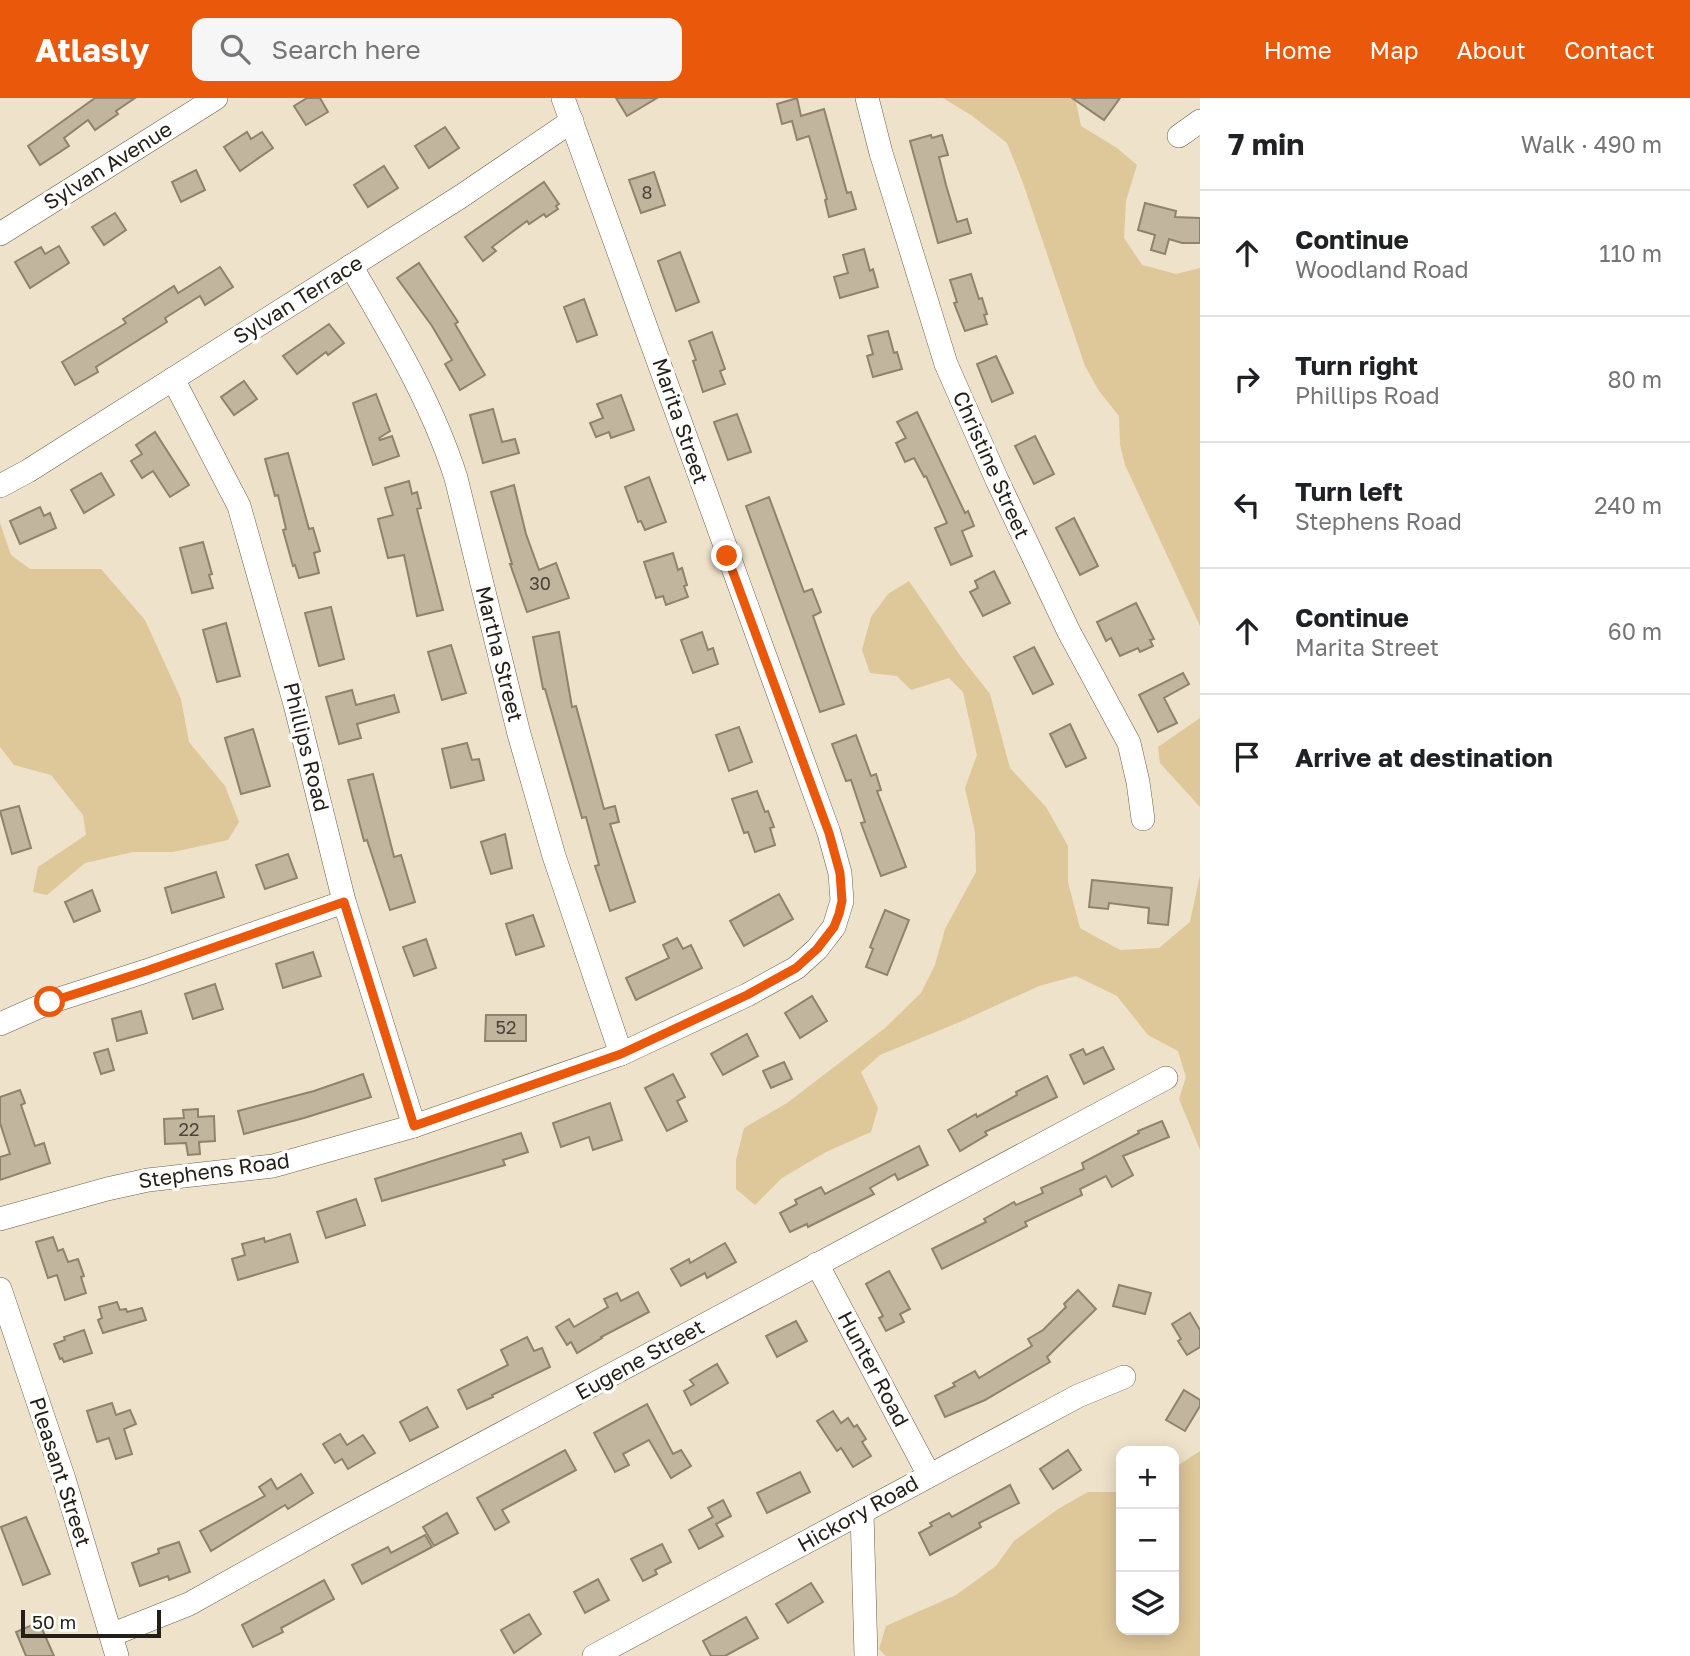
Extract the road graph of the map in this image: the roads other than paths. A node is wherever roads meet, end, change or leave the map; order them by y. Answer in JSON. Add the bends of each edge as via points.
{"nodes":[{"id":1,"x":216,"y":98,"type":"edge"},
{"id":2,"x":563,"y":98,"type":"edge"},
{"id":3,"x":867,"y":98,"type":"edge"},
{"id":4,"x":572,"y":121,"type":"junction"},
{"id":5,"x":1200,"y":121,"type":"edge"},
{"id":6,"x":1179,"y":136,"type":"dead end"},
{"id":7,"x":0,"y":234,"type":"edge"},
{"id":8,"x":351,"y":266,"type":"junction"},
{"id":9,"x":173,"y":379,"type":"junction"},
{"id":10,"x":0,"y":485,"type":"edge"},
{"id":11,"x":788,"y":721,"type":"joint"},
{"id":12,"x":1143,"y":819,"type":"dead end"},
{"id":13,"x":344,"y":902,"type":"junction"},
{"id":14,"x":0,"y":1024,"type":"edge"},
{"id":15,"x":621,"y":1054,"type":"junction"},
{"id":16,"x":1166,"y":1078,"type":"dead end"},
{"id":17,"x":414,"y":1126,"type":"junction"},
{"id":18,"x":0,"y":1219,"type":"edge"},
{"id":19,"x":817,"y":1264,"type":"junction"},
{"id":20,"x":0,"y":1289,"type":"edge"},
{"id":21,"x":1124,"y":1377,"type":"dead end"},
{"id":22,"x":929,"y":1475,"type":"junction"},
{"id":23,"x":862,"y":1513,"type":"junction"},
{"id":24,"x":114,"y":1646,"type":"edge"},
{"id":25,"x":594,"y":1656,"type":"edge"},
{"id":26,"x":866,"y":1656,"type":"edge"}],
"edges":[{"from":1,"to":7,"type":"street","name":"Sylvan Avenue"},
{"from":2,"to":4,"type":"street"},
{"from":3,"to":12,"type":"street","name":"Christine Street","via":[[946,365],[1069,632],[1129,743]]},
{"from":4,"to":8,"type":"street","name":"Sylvan Terrace"},
{"from":4,"to":11,"type":"street","name":"Marita Street"},
{"from":5,"to":6,"type":"street"},
{"from":8,"to":9,"type":"street","name":"Sylvan Terrace"},
{"from":8,"to":15,"type":"street","name":"Martha Street","via":[[418,384],[444,441],[554,856]]},
{"from":9,"to":10,"type":"street","name":"Sylvan Terrace"},
{"from":9,"to":13,"type":"street","name":"Phillips Road","via":[[239,506]]},
{"from":11,"to":15,"type":"street","name":"Stephens Road","via":[[840,873],[842,901],[834,927],[817,949],[785,976]]},
{"from":13,"to":14,"type":"street","via":[[50,1002]]},
{"from":13,"to":17,"type":"street","name":"Phillips Road"},
{"from":15,"to":17,"type":"street","name":"Stephens Road"},
{"from":16,"to":19,"type":"street","name":"Eugene Street"},
{"from":17,"to":18,"type":"street","name":"Stephens Road","via":[[273,1166],[148,1180]]},
{"from":19,"to":22,"type":"street","name":"Hunter Road"},
{"from":19,"to":24,"type":"street","name":"Eugene Street"},
{"from":20,"to":24,"type":"street","name":"Pleasant Street"},
{"from":21,"to":22,"type":"street","name":"Hickory Road"},
{"from":22,"to":23,"type":"street","name":"Hickory Road"},
{"from":23,"to":25,"type":"street","name":"Hickory Road"},
{"from":23,"to":26,"type":"street"}]}
